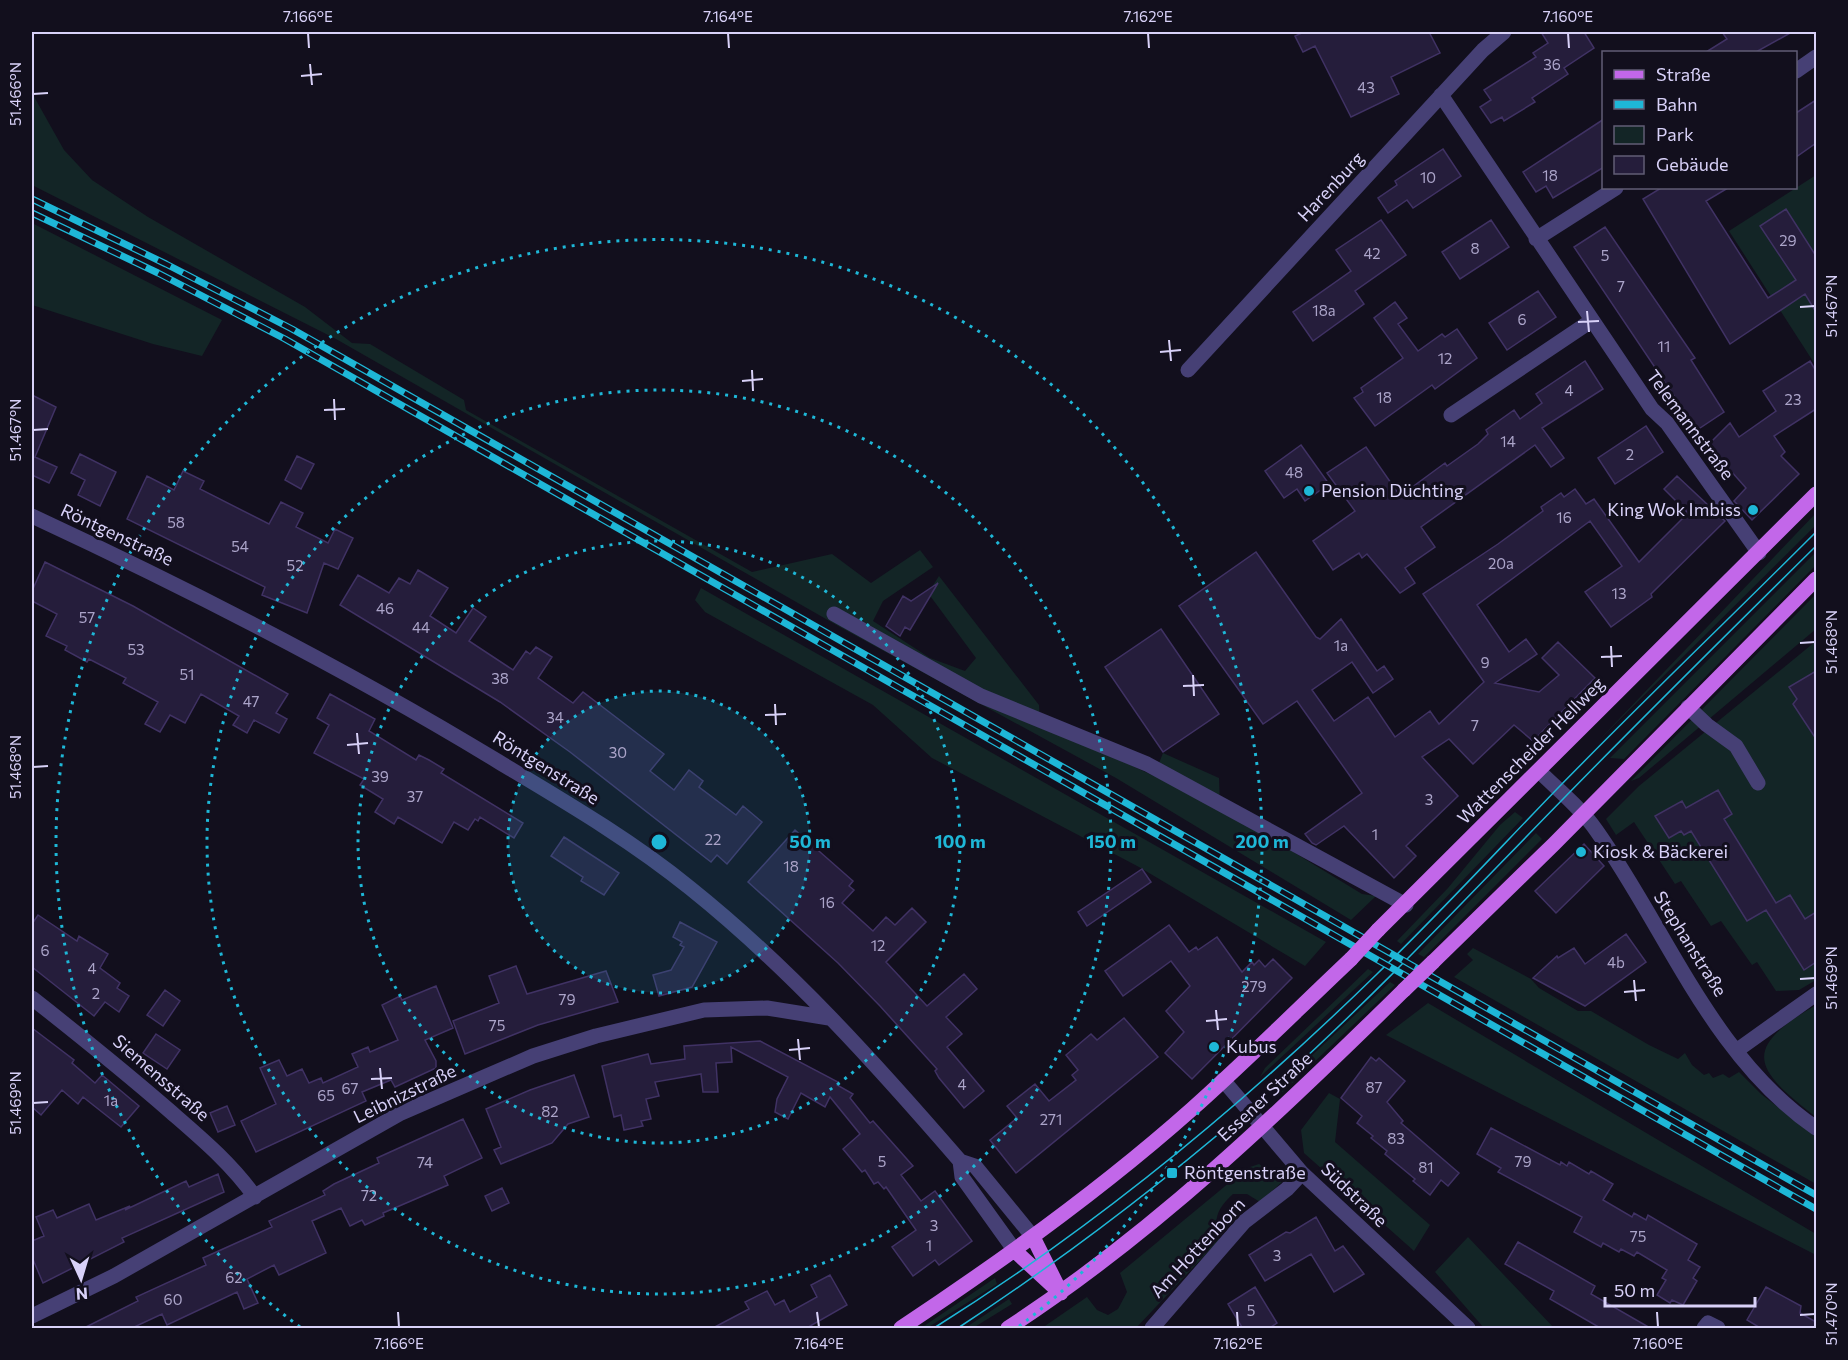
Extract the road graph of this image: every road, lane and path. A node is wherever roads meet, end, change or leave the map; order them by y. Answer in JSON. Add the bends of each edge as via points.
{"nodes":[{"id":1,"x":1504,"y":32,"type":"edge"},
{"id":2,"x":1816,"y":57,"type":"edge"},
{"id":3,"x":1797,"y":70,"type":"edge"},
{"id":4,"x":1441,"y":95,"type":"junction"},
{"id":5,"x":1614,"y":189,"type":"edge"},
{"id":6,"x":1536,"y":239,"type":"junction"},
{"id":7,"x":1590,"y":321,"type":"junction"},
{"id":8,"x":1188,"y":370,"type":"dead end"},
{"id":9,"x":1451,"y":415,"type":"dead end"},
{"id":10,"x":1816,"y":494,"type":"edge"},
{"id":11,"x":32,"y":516,"type":"edge"},
{"id":12,"x":1759,"y":552,"type":"junction"},
{"id":13,"x":1816,"y":579,"type":"edge"},
{"id":14,"x":834,"y":614,"type":"dead end"},
{"id":15,"x":1688,"y":707,"type":"junction"},
{"id":16,"x":1539,"y":771,"type":"junction"},
{"id":17,"x":1758,"y":783,"type":"dead end"},
{"id":18,"x":1583,"y":814,"type":"junction"},
{"id":19,"x":1406,"y":905,"type":"junction"},
{"id":20,"x":1816,"y":994,"type":"edge"},
{"id":21,"x":32,"y":998,"type":"edge"},
{"id":22,"x":829,"y":1018,"type":"junction"},
{"id":23,"x":1736,"y":1051,"type":"junction"},
{"id":24,"x":1223,"y":1080,"type":"junction"},
{"id":25,"x":1262,"y":1126,"type":"junction"},
{"id":26,"x":1816,"y":1128,"type":"edge"},
{"id":27,"x":960,"y":1161,"type":"junction"},
{"id":28,"x":1302,"y":1173,"type":"junction"},
{"id":29,"x":255,"y":1197,"type":"junction"},
{"id":30,"x":1034,"y":1237,"type":"junction"},
{"id":31,"x":1015,"y":1251,"type":"junction"},
{"id":32,"x":1061,"y":1293,"type":"junction"},
{"id":33,"x":32,"y":1316,"type":"edge"},
{"id":34,"x":901,"y":1329,"type":"edge"},
{"id":35,"x":1008,"y":1329,"type":"edge"},
{"id":36,"x":1152,"y":1329,"type":"edge"},
{"id":37,"x":1468,"y":1329,"type":"edge"},
{"id":38,"x":1704,"y":1329,"type":"edge"},
{"id":39,"x":1718,"y":1329,"type":"edge"}],
"edges":[{"from":1,"to":4,"type":"street","name":"Harenburg"},
{"from":2,"to":3,"type":"street"},
{"from":4,"to":6,"type":"street","name":"Telemannstraße"},
{"from":4,"to":8,"type":"street","name":"Harenburg"},
{"from":5,"to":6,"type":"street"},
{"from":6,"to":7,"type":"street","name":"Telemannstraße"},
{"from":7,"to":9,"type":"street"},
{"from":7,"to":12,"type":"street","name":"Telemannstraße"},
{"from":10,"to":12,"type":"main road","name":"Wattenscheider Hellweg"},
{"from":11,"to":22,"type":"street","name":"Röntgenstraße","via":[[326,662],[420,714],[598,823],[689,887],[754,942]]},
{"from":12,"to":16,"type":"main road","name":"Wattenscheider Hellweg"},
{"from":13,"to":15,"type":"main road"},
{"from":14,"to":19,"type":"street","via":[[981,696],[1147,764]]},
{"from":15,"to":17,"type":"street","via":[[1736,746]]},
{"from":15,"to":18,"type":"main road"},
{"from":16,"to":18,"type":"street","name":"Stephanstraße"},
{"from":16,"to":19,"type":"main road","name":"Wattenscheider Hellweg"},
{"from":18,"to":23,"type":"street","name":"Stephanstraße"},
{"from":18,"to":25,"type":"main road","name":"Essener Straße","bridge":true},
{"from":19,"to":24,"type":"main road","name":"Wattenscheider Hellweg","bridge":true},
{"from":20,"to":23,"type":"street"},
{"from":21,"to":29,"type":"street","name":"Siemensstraße","via":[[101,1051],[182,1122],[239,1174]]},
{"from":22,"to":27,"type":"street","name":"Röntgenstraße","via":[[885,1074]]},
{"from":22,"to":29,"type":"street","name":"Leibnizstraße","via":[[767,1008],[704,1010],[596,1036],[533,1056],[401,1113]]},
{"from":23,"to":26,"type":"street","name":"Stephanstraße","via":[[1787,1106]]},
{"from":24,"to":25,"type":"street","name":"Südstraße"},
{"from":24,"to":30,"type":"main road"},
{"from":25,"to":28,"type":"street","name":"Südstraße"},
{"from":25,"to":32,"type":"main road","name":"Essener Straße","via":[[1178,1201]]},
{"from":27,"to":30,"type":"street","name":"Röntgenstraße","via":[[975,1166]]},
{"from":27,"to":31,"type":"street","name":"Röntgenstraße","via":[[962,1177]]},
{"from":28,"to":36,"type":"street","name":"Am Hottenborn","via":[[1244,1222]]},
{"from":28,"to":37,"type":"street","name":"Südstraße"},
{"from":29,"to":33,"type":"street","name":"Leibnizstraße","via":[[114,1276]]},
{"from":30,"to":31,"type":"main road"},
{"from":30,"to":32,"type":"main road"},
{"from":31,"to":32,"type":"main road"},
{"from":31,"to":34,"type":"main road"},
{"from":32,"to":35,"type":"main road","name":"Essener Straße"},
{"from":38,"to":39,"type":"street","via":[[1708,1323]]}]}
